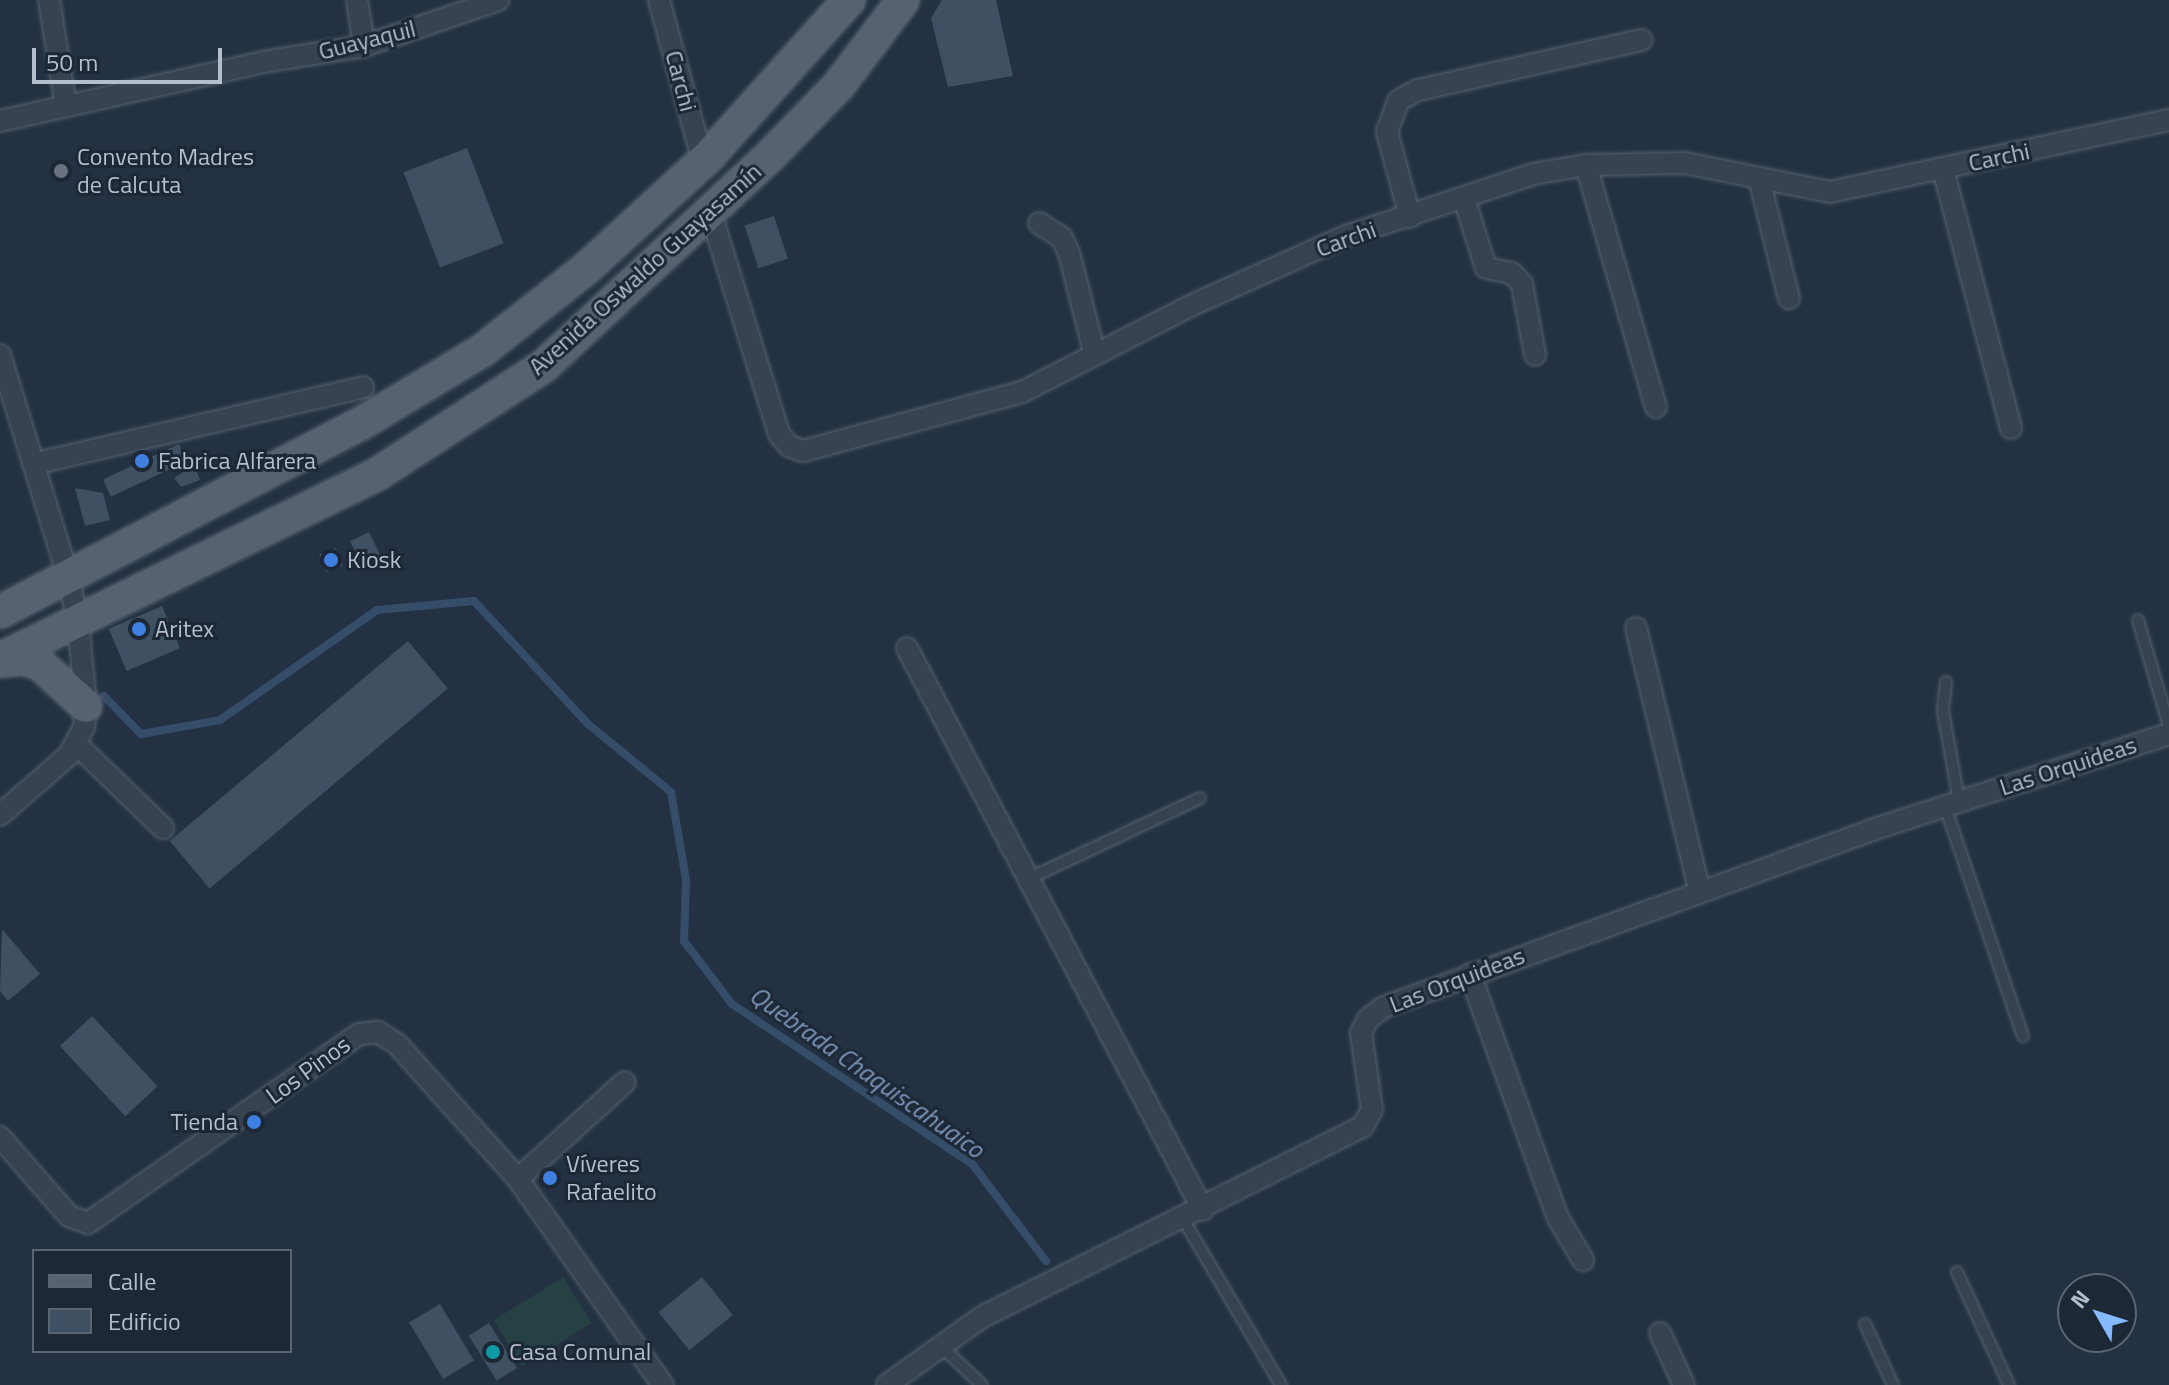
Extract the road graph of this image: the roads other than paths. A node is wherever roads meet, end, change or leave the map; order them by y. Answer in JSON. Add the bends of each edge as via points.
{"nodes":[{"id":1,"x":49,"y":0,"type":"edge"},
{"id":2,"x":357,"y":0,"type":"edge"},
{"id":3,"x":498,"y":0,"type":"edge"},
{"id":4,"x":659,"y":0,"type":"edge"},
{"id":5,"x":849,"y":0,"type":"edge"},
{"id":6,"x":903,"y":0,"type":"edge"},
{"id":7,"x":1641,"y":40,"type":"dead end"},
{"id":8,"x":364,"y":46,"type":"junction"},
{"id":9,"x":66,"y":106,"type":"junction"},
{"id":10,"x":2169,"y":120,"type":"edge"},
{"id":11,"x":0,"y":121,"type":"edge"},
{"id":12,"x":703,"y":162,"type":"junction"},
{"id":13,"x":1586,"y":165,"type":"junction"},
{"id":14,"x":1943,"y":169,"type":"junction"},
{"id":15,"x":1759,"y":178,"type":"junction"},
{"id":16,"x":1464,"y":198,"type":"junction"},
{"id":17,"x":711,"y":214,"type":"junction"},
{"id":18,"x":1410,"y":217,"type":"junction"},
{"id":19,"x":1039,"y":223,"type":"dead end"},
{"id":20,"x":1789,"y":298,"type":"dead end"},
{"id":21,"x":0,"y":355,"type":"edge"},
{"id":22,"x":1095,"y":355,"type":"junction"},
{"id":23,"x":1535,"y":355,"type":"dead end"},
{"id":24,"x":363,"y":387,"type":"dead end"},
{"id":25,"x":1656,"y":407,"type":"dead end"},
{"id":26,"x":2011,"y":428,"type":"dead end"},
{"id":27,"x":33,"y":464,"type":"junction"},
{"id":28,"x":68,"y":576,"type":"junction"},
{"id":29,"x":0,"y":612,"type":"edge"},
{"id":30,"x":2138,"y":620,"type":"dead end"},
{"id":31,"x":78,"y":621,"type":"junction"},
{"id":32,"x":1636,"y":628,"type":"dead end"},
{"id":33,"x":907,"y":648,"type":"dead end"},
{"id":34,"x":0,"y":660,"type":"edge"},
{"id":35,"x":1946,"y":682,"type":"dead end"},
{"id":36,"x":86,"y":706,"type":"junction"},
{"id":37,"x":2169,"y":726,"type":"edge"},
{"id":38,"x":2169,"y":734,"type":"edge"},
{"id":39,"x":77,"y":745,"type":"junction"},
{"id":40,"x":1200,"y":798,"type":"dead end"},
{"id":41,"x":1952,"y":804,"type":"junction"},
{"id":42,"x":0,"y":815,"type":"edge"},
{"id":43,"x":163,"y":828,"type":"dead end"},
{"id":44,"x":1026,"y":880,"type":"junction"},
{"id":45,"x":1700,"y":892,"type":"junction"},
{"id":46,"x":1470,"y":974,"type":"junction"},
{"id":47,"x":2023,"y":1036,"type":"dead end"},
{"id":48,"x":625,"y":1082,"type":"dead end"},
{"id":49,"x":0,"y":1137,"type":"edge"},
{"id":50,"x":518,"y":1179,"type":"junction"},
{"id":51,"x":1203,"y":1210,"type":"junction"},
{"id":52,"x":1183,"y":1219,"type":"junction"},
{"id":53,"x":1583,"y":1260,"type":"dead end"},
{"id":54,"x":1957,"y":1272,"type":"dead end"},
{"id":55,"x":1865,"y":1324,"type":"dead end"},
{"id":56,"x":1660,"y":1333,"type":"dead end"},
{"id":57,"x":942,"y":1347,"type":"junction"},
{"id":58,"x":663,"y":1385,"type":"edge"},
{"id":59,"x":887,"y":1385,"type":"edge"},
{"id":60,"x":982,"y":1385,"type":"edge"},
{"id":61,"x":1281,"y":1385,"type":"edge"},
{"id":62,"x":1684,"y":1385,"type":"edge"},
{"id":63,"x":1893,"y":1385,"type":"edge"},
{"id":64,"x":2009,"y":1385,"type":"edge"}],
"edges":[{"from":1,"to":9,"type":"street"},
{"from":2,"to":8,"type":"street"},
{"from":3,"to":8,"type":"street","name":"Guayaquil"},
{"from":4,"to":12,"type":"street","name":"Carchi"},
{"from":5,"to":12,"type":"main road","name":"Avenida Oswaldo Guayasamín"},
{"from":6,"to":17,"type":"main road","name":"Avenida Oswaldo Guayasamín","via":[[839,85]]},
{"from":7,"to":18,"type":"street","via":[[1418,90],[1398,101],[1387,132]]},
{"from":8,"to":9,"type":"street","name":"Guayaquil","via":[[263,62]]},
{"from":9,"to":11,"type":"street","name":"Guayaquil"},
{"from":10,"to":14,"type":"street","name":"Carchi"},
{"from":12,"to":28,"type":"main road","name":"Avenida Oswaldo Guayasamín","via":[[588,267],[483,350],[362,423]]},
{"from":13,"to":15,"type":"street","name":"Carchi","via":[[1685,163]]},
{"from":13,"to":16,"type":"street","name":"Carchi","via":[[1533,174]]},
{"from":13,"to":25,"type":"street"},
{"from":14,"to":15,"type":"street","name":"Carchi","via":[[1830,192]]},
{"from":14,"to":26,"type":"street"},
{"from":15,"to":20,"type":"street"},
{"from":16,"to":18,"type":"street","name":"Carchi"},
{"from":16,"to":23,"type":"street","via":[[1486,268],[1512,273],[1522,284]]},
{"from":17,"to":22,"type":"street","name":"Carchi","via":[[779,434],[789,446],[803,451],[1022,392]]},
{"from":17,"to":31,"type":"main road","name":"Avenida Oswaldo Guayasamín","via":[[544,366],[379,473]]},
{"from":18,"to":22,"type":"street","name":"Carchi","via":[[1346,236]]},
{"from":19,"to":22,"type":"street","via":[[1062,238],[1069,253]]},
{"from":21,"to":27,"type":"street"},
{"from":24,"to":27,"type":"street"},
{"from":27,"to":28,"type":"street"},
{"from":28,"to":29,"type":"main road","name":"Avenida Oswaldo Guayasamín"},
{"from":28,"to":31,"type":"street"},
{"from":30,"to":37,"type":"lane"},
{"from":31,"to":34,"type":"main road","name":"Avenida Oswaldo Guayasamín"},
{"from":31,"to":36,"type":"street"},
{"from":32,"to":45,"type":"street"},
{"from":33,"to":44,"type":"street"},
{"from":34,"to":36,"type":"main road","via":[[40,664]]},
{"from":35,"to":41,"type":"lane","via":[[1943,711]]},
{"from":36,"to":39,"type":"street"},
{"from":38,"to":41,"type":"street","name":"Las Orquideas"},
{"from":39,"to":42,"type":"street"},
{"from":39,"to":43,"type":"street"},
{"from":40,"to":44,"type":"lane"},
{"from":41,"to":45,"type":"street","name":"Las Orquideas"},
{"from":41,"to":47,"type":"lane"},
{"from":44,"to":51,"type":"street"},
{"from":45,"to":46,"type":"street","name":"Las Orquideas"},
{"from":46,"to":51,"type":"street","name":"Las Orquideas","via":[[1384,1007],[1368,1019],[1361,1033],[1372,1110],[1363,1126]]},
{"from":46,"to":53,"type":"street","via":[[1558,1218]]},
{"from":48,"to":50,"type":"street"},
{"from":49,"to":50,"type":"street","name":"Los Pinos","via":[[69,1216],[88,1223],[359,1034],[378,1032],[397,1044]]},
{"from":50,"to":58,"type":"street","name":"Los Pinos"},
{"from":51,"to":52,"type":"street","name":"Las Orquideas"},
{"from":52,"to":57,"type":"street","name":"Las Orquideas","via":[[982,1317]]},
{"from":52,"to":61,"type":"lane"},
{"from":54,"to":64,"type":"lane"},
{"from":55,"to":63,"type":"lane"},
{"from":56,"to":62,"type":"street"},
{"from":57,"to":59,"type":"street","name":"Las Orquideas"},
{"from":57,"to":60,"type":"lane"}]}
